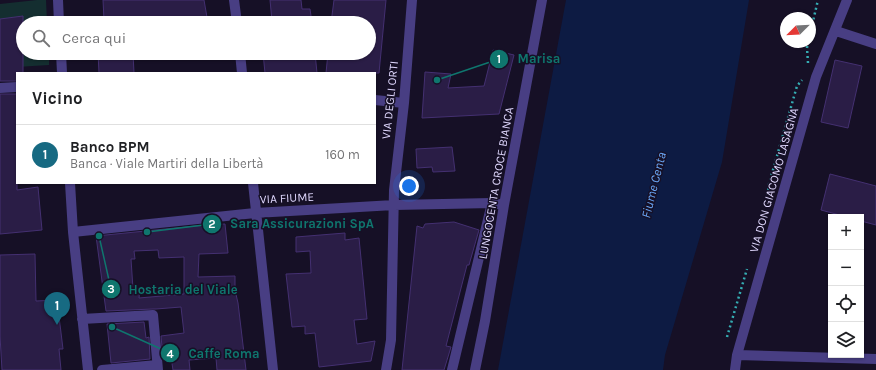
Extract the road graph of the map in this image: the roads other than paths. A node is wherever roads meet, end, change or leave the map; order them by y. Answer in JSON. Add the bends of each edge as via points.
{"nodes":[{"id":1,"x":58,"y":0,"type":"edge"},
{"id":2,"x":234,"y":0,"type":"edge"},
{"id":3,"x":412,"y":0,"type":"edge"},
{"id":4,"x":542,"y":0,"type":"edge"},
{"id":5,"x":847,"y":0,"type":"edge"},
{"id":6,"x":59,"y":16,"type":"edge"},
{"id":7,"x":236,"y":16,"type":"edge"},
{"id":8,"x":836,"y":31,"type":"junction"},
{"id":9,"x":876,"y":44,"type":"edge"},
{"id":10,"x":61,"y":60,"type":"edge"},
{"id":11,"x":241,"y":60,"type":"edge"},
{"id":12,"x":62,"y":72,"type":"edge"},
{"id":13,"x":242,"y":72,"type":"edge"},
{"id":14,"x":16,"y":87,"type":"edge"},
{"id":15,"x":0,"y":88,"type":"edge"},
{"id":16,"x":376,"y":100,"type":"edge"},
{"id":17,"x":404,"y":103,"type":"junction"},
{"id":18,"x":70,"y":184,"type":"edge"},
{"id":19,"x":253,"y":184,"type":"edge"},
{"id":20,"x":492,"y":203,"type":"junction"},
{"id":21,"x":394,"y":205,"type":"junction"},
{"id":22,"x":504,"y":205,"type":"junction"},
{"id":23,"x":255,"y":213,"type":"junction"},
{"id":24,"x":73,"y":232,"type":"junction"},
{"id":25,"x":82,"y":319,"type":"junction"},
{"id":26,"x":737,"y":355,"type":"junction"},
{"id":27,"x":876,"y":359,"type":"edge"},
{"id":28,"x":157,"y":367,"type":"edge"},
{"id":29,"x":88,"y":370,"type":"edge"},
{"id":30,"x":102,"y":370,"type":"edge"},
{"id":31,"x":273,"y":370,"type":"edge"},
{"id":32,"x":386,"y":370,"type":"edge"},
{"id":33,"x":452,"y":370,"type":"edge"},
{"id":34,"x":475,"y":370,"type":"edge"},
{"id":35,"x":734,"y":370,"type":"edge"}],
"edges":[{"from":1,"to":6,"type":"street"},
{"from":2,"to":7,"type":"street"},
{"from":3,"to":17,"type":"street","name":"VIA DEGLI ORTI"},
{"from":4,"to":22,"type":"street","name":"LUNGOCENTA CROCE BIANCA"},
{"from":5,"to":8,"type":"street","name":"VIA DON GIACOMO LASAGNA"},
{"from":8,"to":9,"type":"street"},
{"from":8,"to":26,"type":"street","name":"VIA DON GIACOMO LASAGNA","via":[[816,77]]},
{"from":10,"to":12,"type":"street"},
{"from":11,"to":13,"type":"street"},
{"from":14,"to":15,"type":"street"},
{"from":16,"to":17,"type":"street"},
{"from":17,"to":21,"type":"street","name":"VIA DEGLI ORTI"},
{"from":18,"to":24,"type":"street"},
{"from":19,"to":23,"type":"street"},
{"from":20,"to":21,"type":"street","name":"VIA FIUME"},
{"from":20,"to":22,"type":"street","name":"VIA FIUME"},
{"from":20,"to":33,"type":"street","name":"LUNGOCENTA CROCE BIANCA"},
{"from":21,"to":23,"type":"street","name":"VIA FIUME"},
{"from":21,"to":32,"type":"street","name":"VIA DEGLI ORTI","via":[[391,340]]},
{"from":22,"to":34,"type":"street","name":"LUNGOCENTA CROCE BIANCA"},
{"from":23,"to":24,"type":"street","name":"VIA FIUME"},
{"from":23,"to":31,"type":"street"},
{"from":24,"to":25,"type":"street"},
{"from":25,"to":28,"type":"street","via":[[153,314]]},
{"from":25,"to":29,"type":"street"},
{"from":26,"to":27,"type":"street"},
{"from":26,"to":35,"type":"street","name":"VIA DON GIACOMO LASAGNA"},
{"from":28,"to":30,"type":"street"}]}
